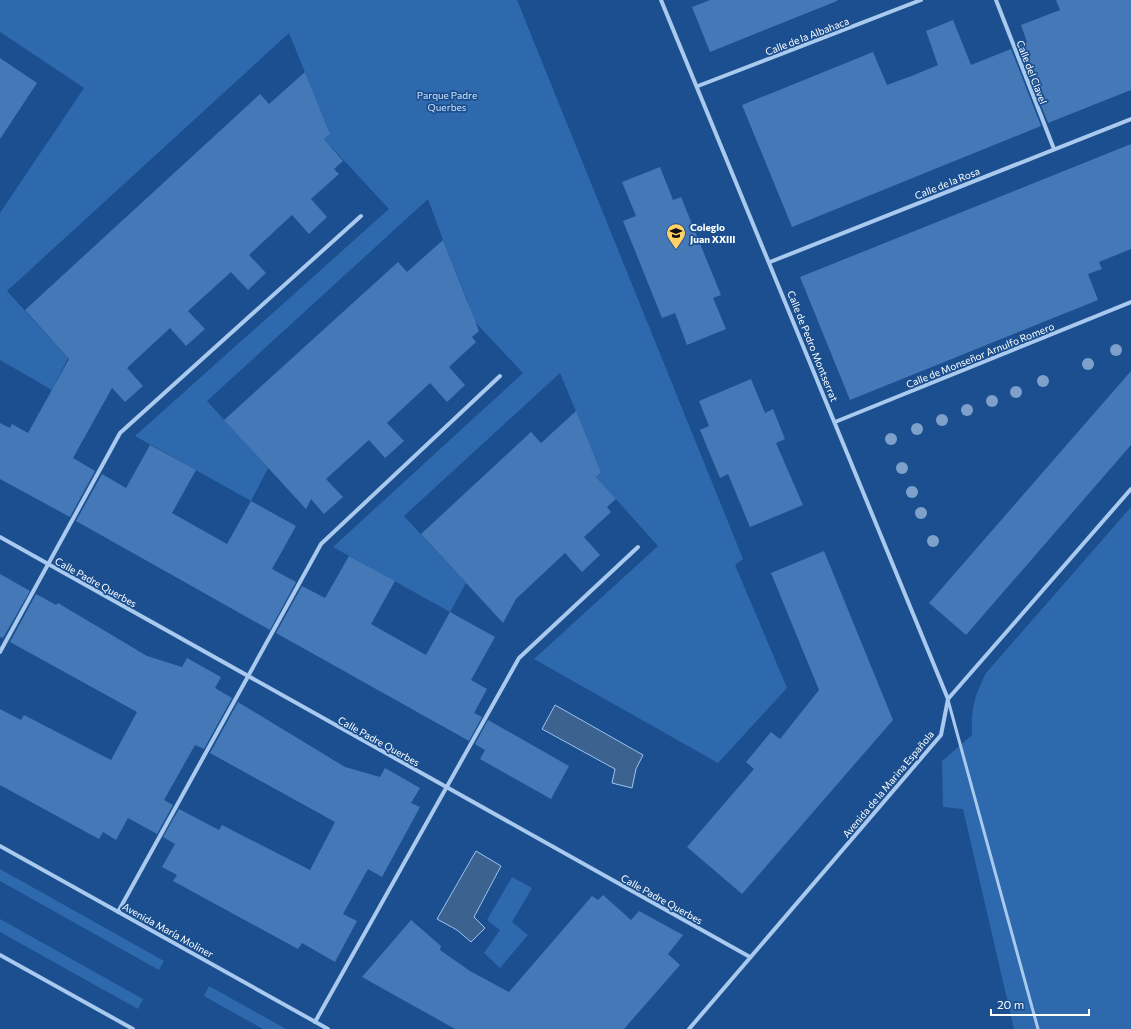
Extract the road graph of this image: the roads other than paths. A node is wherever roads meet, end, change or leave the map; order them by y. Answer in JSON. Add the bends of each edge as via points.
{"nodes":[{"id":1,"x":661,"y":0,"type":"edge"},
{"id":2,"x":921,"y":0,"type":"edge"},
{"id":3,"x":996,"y":0,"type":"edge"},
{"id":4,"x":698,"y":86,"type":"junction"},
{"id":5,"x":1131,"y":119,"type":"edge"},
{"id":6,"x":1054,"y":149,"type":"junction"},
{"id":7,"x":361,"y":216,"type":"dead end"},
{"id":8,"x":770,"y":262,"type":"junction"},
{"id":9,"x":1131,"y":302,"type":"edge"},
{"id":10,"x":500,"y":376,"type":"dead end"},
{"id":11,"x":835,"y":422,"type":"junction"},
{"id":12,"x":1131,"y":489,"type":"edge"},
{"id":13,"x":0,"y":537,"type":"edge"},
{"id":14,"x":638,"y":547,"type":"dead end"},
{"id":15,"x":49,"y":564,"type":"junction"},
{"id":16,"x":0,"y":652,"type":"edge"},
{"id":17,"x":248,"y":676,"type":"junction"},
{"id":18,"x":948,"y":699,"type":"junction"},
{"id":19,"x":447,"y":788,"type":"junction"},
{"id":20,"x":0,"y":846,"type":"edge"},
{"id":21,"x":118,"y":912,"type":"junction"},
{"id":22,"x":0,"y":955,"type":"edge"},
{"id":23,"x":750,"y":958,"type":"junction"},
{"id":24,"x":315,"y":1022,"type":"junction"},
{"id":25,"x":132,"y":1029,"type":"edge"},
{"id":26,"x":328,"y":1029,"type":"edge"},
{"id":27,"x":690,"y":1029,"type":"edge"},
{"id":28,"x":1038,"y":1029,"type":"edge"}],
"edges":[{"from":1,"to":4,"type":"street","name":"Calle de Pedro Montserrat"},
{"from":2,"to":4,"type":"street","name":"Calle de la Albahaca"},
{"from":3,"to":6,"type":"street","name":"Calle del Clavel"},
{"from":4,"to":8,"type":"street","name":"Calle de Pedro Montserrat"},
{"from":5,"to":6,"type":"street","name":"Calle de la Rosa"},
{"from":6,"to":8,"type":"street","name":"Calle de la Rosa"},
{"from":7,"to":15,"type":"street","via":[[120,433]]},
{"from":8,"to":11,"type":"street","name":"Calle de Pedro Montserrat"},
{"from":9,"to":11,"type":"street","name":"Calle de Monseñor Arnulfo Romero"},
{"from":10,"to":17,"type":"street","via":[[321,544]]},
{"from":11,"to":18,"type":"street","name":"Calle de Pedro Montserrat"},
{"from":12,"to":18,"type":"street"},
{"from":13,"to":15,"type":"street","name":"Calle Padre Querbes"},
{"from":14,"to":19,"type":"street","via":[[519,658]]},
{"from":15,"to":16,"type":"street"},
{"from":15,"to":17,"type":"street","name":"Calle Padre Querbes"},
{"from":17,"to":19,"type":"street","name":"Calle Padre Querbes"},
{"from":17,"to":21,"type":"street"},
{"from":18,"to":23,"type":"street","name":"Avenida de la Marina Española","via":[[941,735]]},
{"from":18,"to":28,"type":"lane"},
{"from":19,"to":23,"type":"street","name":"Calle Padre Querbes"},
{"from":19,"to":24,"type":"street"},
{"from":20,"to":21,"type":"street","name":"Avenida María Moliner"},
{"from":21,"to":24,"type":"street","name":"Avenida María Moliner"},
{"from":22,"to":25,"type":"street"},
{"from":23,"to":27,"type":"street","name":"Avenida de la Marina Española"},
{"from":24,"to":26,"type":"street","name":"Avenida María Moliner"}]}
